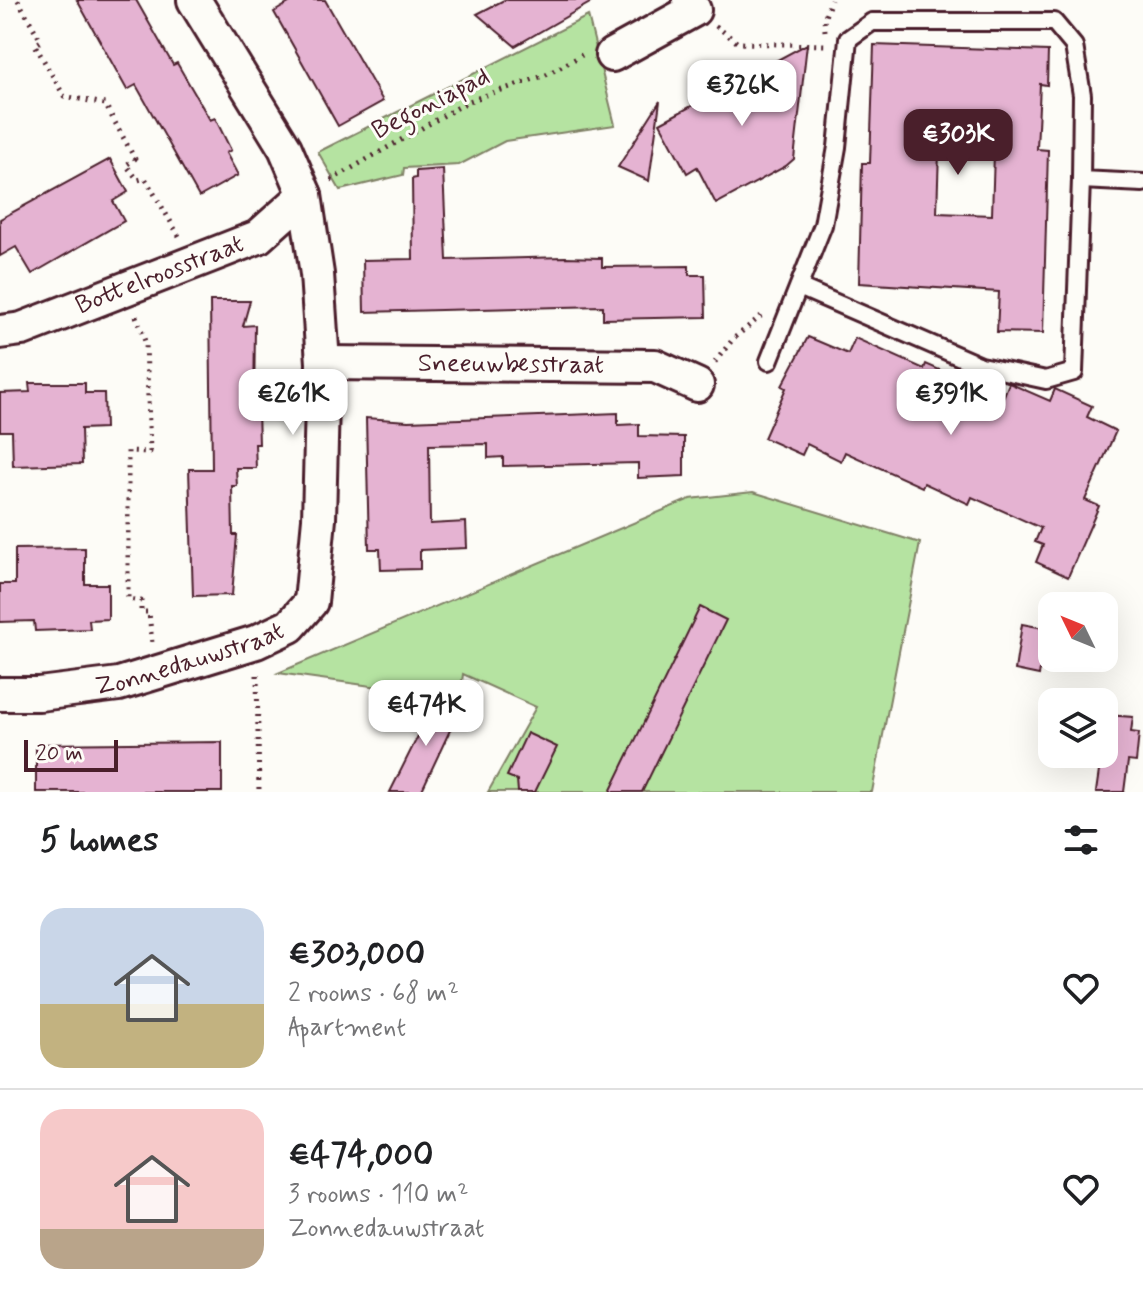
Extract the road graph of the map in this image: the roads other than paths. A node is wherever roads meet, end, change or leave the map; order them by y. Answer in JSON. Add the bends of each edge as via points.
{"nodes":[{"id":1,"x":194,"y":0,"type":"edge"},
{"id":2,"x":691,"y":5,"type":"edge"},
{"id":3,"x":612,"y":55,"type":"road end"},
{"id":4,"x":1081,"y":180,"type":"junction"},
{"id":5,"x":1143,"y":183,"type":"edge"},
{"id":6,"x":305,"y":195,"type":"junction"},
{"id":7,"x":799,"y":287,"type":"junction"},
{"id":8,"x":0,"y":332,"type":"edge"},
{"id":9,"x":769,"y":361,"type":"dead end"},
{"id":10,"x":323,"y":363,"type":"junction"},
{"id":11,"x":697,"y":385,"type":"road end"},
{"id":12,"x":0,"y":694,"type":"edge"}],
"edges":[{"from":1,"to":6,"type":"street","name":"Zonnedauwstraat","via":[[285,148]]},
{"from":2,"to":3,"type":"street"},
{"from":4,"to":5,"type":"lane"},
{"from":4,"to":7,"type":"lane","via":[[1074,372],[1046,380],[981,366]]},
{"from":4,"to":7,"type":"lane","via":[[1082,95],[1074,46],[1054,22],[872,22],[848,39],[823,225]]},
{"from":6,"to":8,"type":"street","name":"Bottelroosstraat","via":[[258,237],[22,329]]},
{"from":6,"to":10,"type":"street","name":"Zonnedauwstraat"},
{"from":7,"to":9,"type":"lane"},
{"from":10,"to":11,"type":"street","name":"Sneeuwbesstraat","via":[[655,366]]},
{"from":10,"to":12,"type":"street","name":"Zonnedauwstraat","via":[[311,602],[290,626],[256,642],[119,684]]}]}
